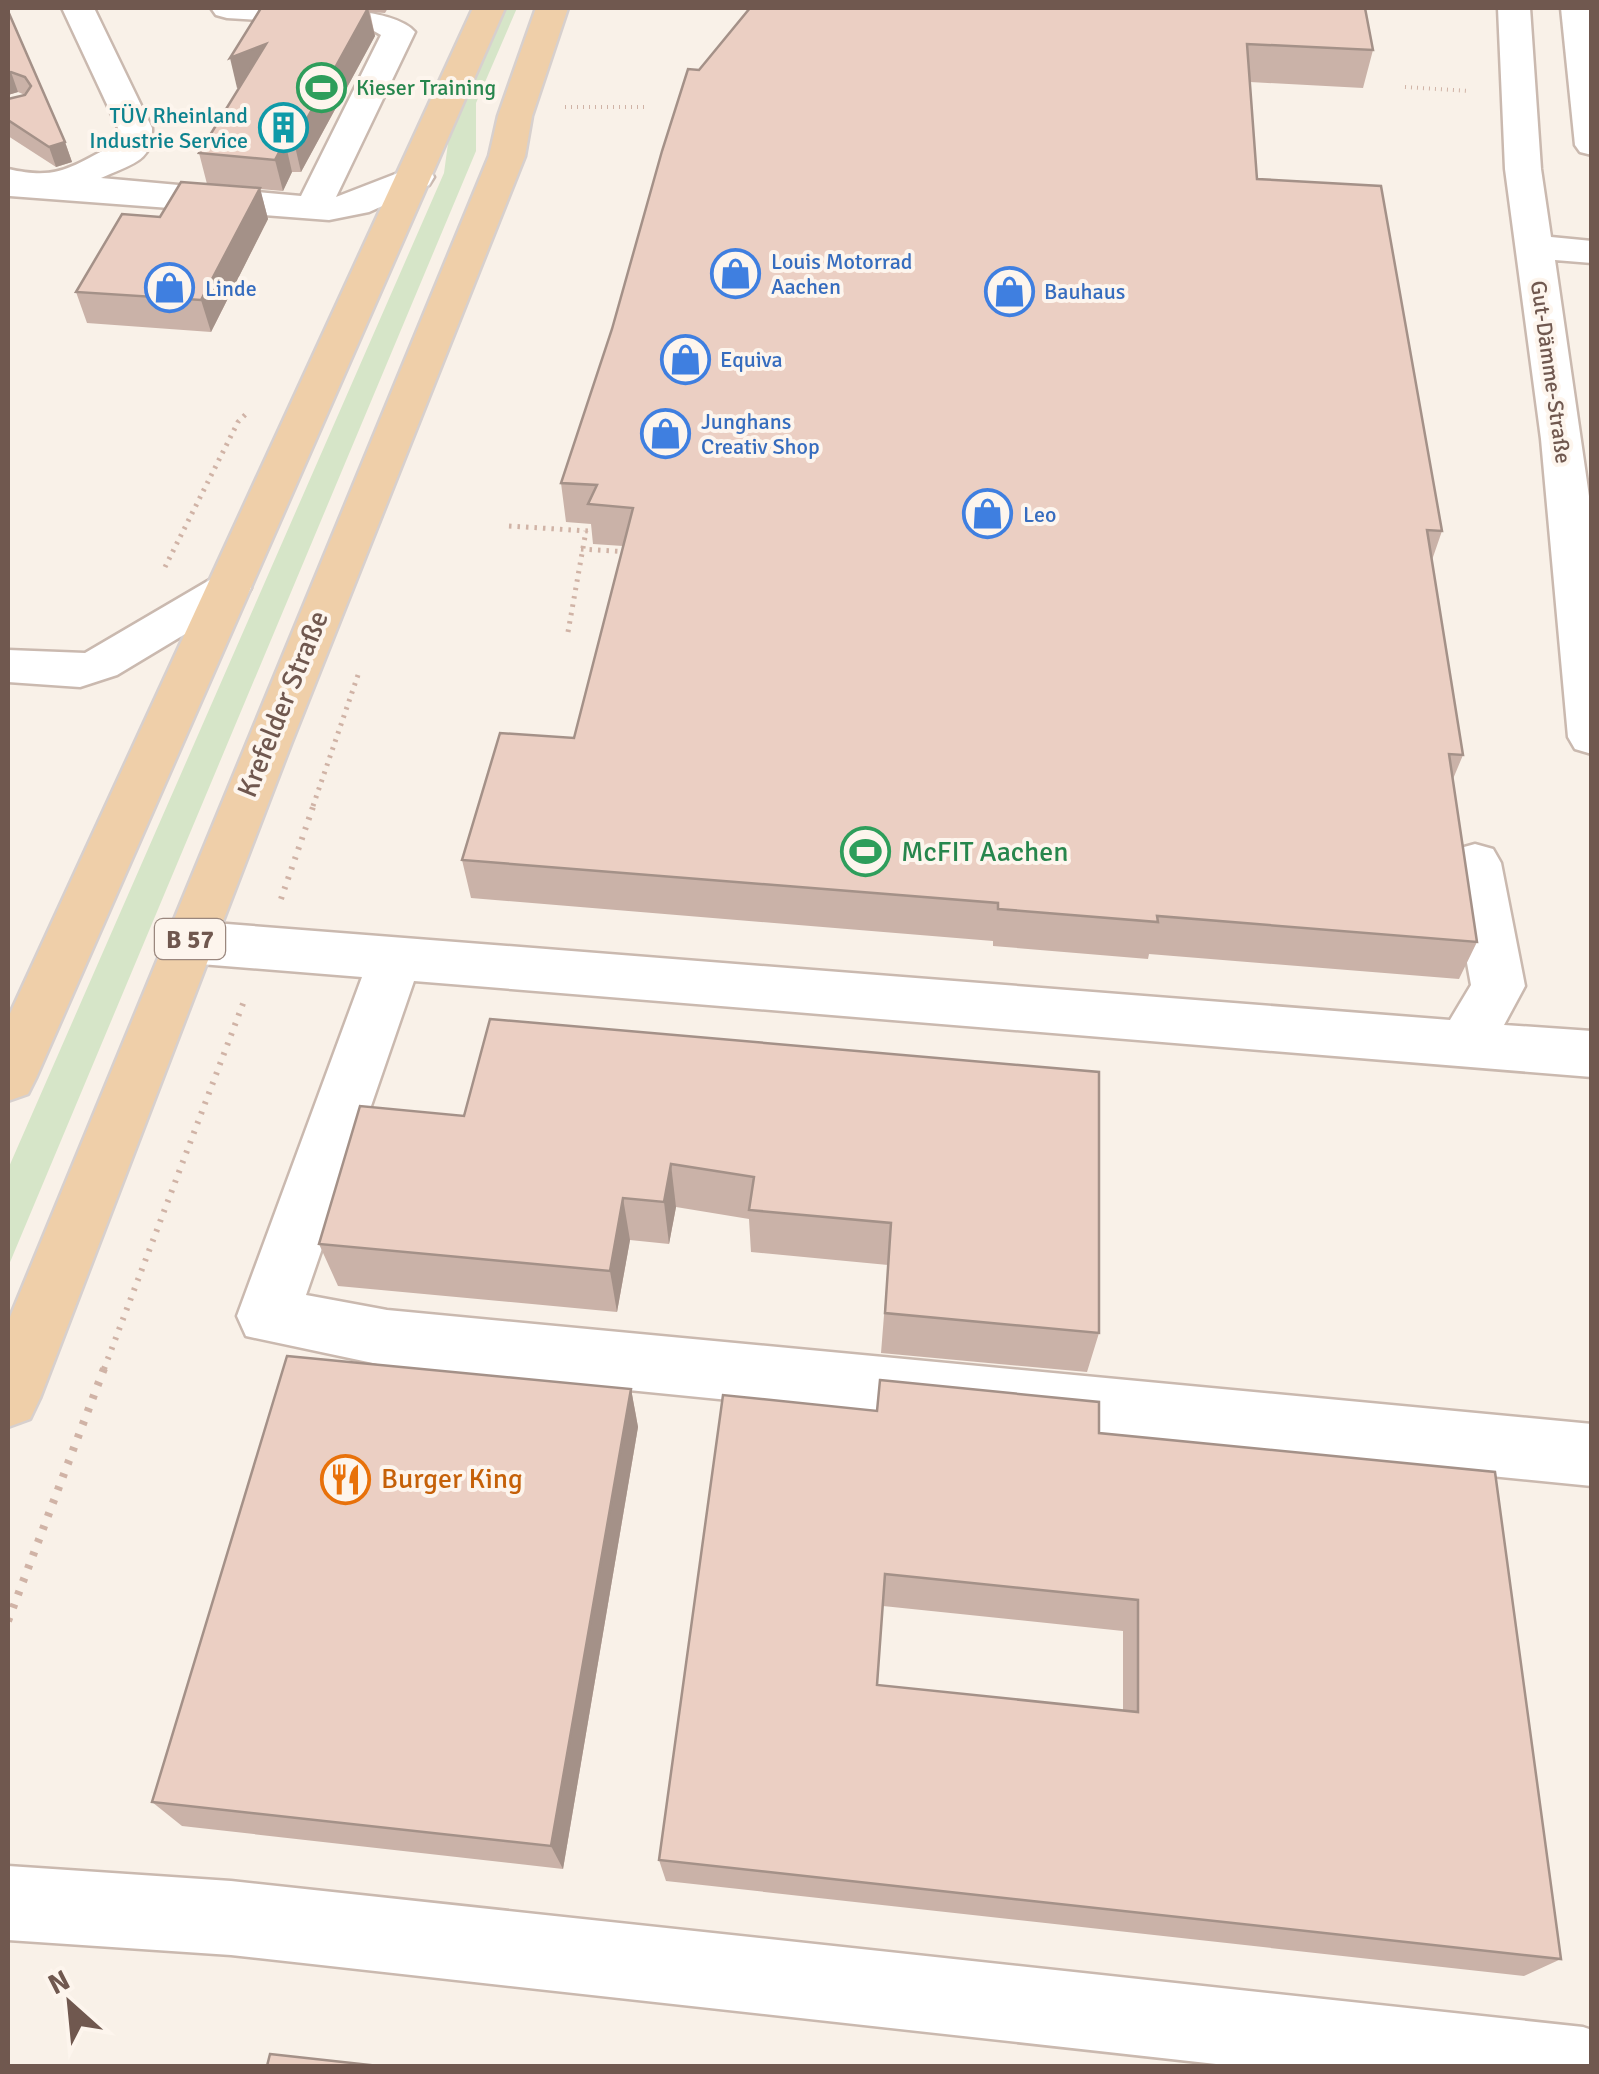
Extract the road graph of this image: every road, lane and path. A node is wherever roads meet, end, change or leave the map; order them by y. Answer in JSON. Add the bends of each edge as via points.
{"nodes":[{"id":1,"x":78,"y":8,"type":"edge"},
{"id":2,"x":227,"y":8,"type":"edge"},
{"id":3,"x":489,"y":8,"type":"edge"},
{"id":4,"x":552,"y":8,"type":"edge"},
{"id":5,"x":1514,"y":8,"type":"edge"},
{"id":6,"x":1577,"y":8,"type":"edge"},
{"id":7,"x":1405,"y":88,"type":"dead end"},
{"id":8,"x":572,"y":90,"type":"dead end"},
{"id":9,"x":1468,"y":91,"type":"dead end"},
{"id":10,"x":566,"y":107,"type":"junction"},
{"id":11,"x":648,"y":107,"type":"dead end"},
{"id":12,"x":559,"y":125,"type":"dead end"},
{"id":13,"x":1567,"y":168,"type":"edge"},
{"id":14,"x":416,"y":177,"type":"junction"},
{"id":15,"x":32,"y":202,"type":"edge"},
{"id":16,"x":313,"y":207,"type":"junction"},
{"id":17,"x":277,"y":234,"type":"dead end"},
{"id":18,"x":1532,"y":247,"type":"junction"},
{"id":19,"x":1592,"y":252,"type":"edge"},
{"id":20,"x":1576,"y":442,"type":"edge"},
{"id":21,"x":509,"y":526,"type":"dead end"},
{"id":22,"x":586,"y":531,"type":"junction"},
{"id":23,"x":598,"y":532,"type":"edge"},
{"id":24,"x":581,"y":549,"type":"junction"},
{"id":25,"x":640,"y":553,"type":"edge"},
{"id":26,"x":230,"y":588,"type":"junction"},
{"id":27,"x":568,"y":632,"type":"dead end"},
{"id":28,"x":8,"y":666,"type":"edge"},
{"id":29,"x":359,"y":670,"type":"dead end"},
{"id":30,"x":1592,"y":738,"type":"edge"},
{"id":31,"x":1475,"y":863,"type":"dead end"},
{"id":32,"x":188,"y":942,"type":"junction"},
{"id":33,"x":264,"y":948,"type":"junction"},
{"id":34,"x":375,"y":956,"type":"junction"},
{"id":35,"x":1465,"y":1043,"type":"junction"},
{"id":36,"x":1592,"y":1054,"type":"edge"},
{"id":37,"x":8,"y":1078,"type":"edge"},
{"id":38,"x":8,"y":1398,"type":"edge"},
{"id":39,"x":1592,"y":1455,"type":"edge"},
{"id":40,"x":8,"y":1621,"type":"edge"},
{"id":41,"x":8,"y":1903,"type":"edge"},
{"id":42,"x":1583,"y":2066,"type":"edge"}],
"edges":[{"from":1,"to":15,"type":"street","via":[[135,128],[135,148]]},
{"from":2,"to":16,"type":"street","via":[[374,18],[399,32]]},
{"from":3,"to":14,"type":"main road"},
{"from":4,"to":32,"type":"main road","name":"Krefelder Straße","number":"B 57","via":[[507,156]]},
{"from":5,"to":13,"type":"street","name":"Gut-Dämme-Straße"},
{"from":6,"to":13,"type":"street","via":[[1588,143]]},
{"from":7,"to":9,"type":"path"},
{"from":8,"to":10,"type":"path"},
{"from":10,"to":11,"type":"path"},
{"from":10,"to":12,"type":"path"},
{"from":13,"to":18,"type":"street","name":"Gut-Dämme-Straße"},
{"from":14,"to":16,"type":"street","via":[[356,204]]},
{"from":14,"to":26,"type":"main road"},
{"from":15,"to":16,"type":"street"},
{"from":15,"to":17,"type":"street"},
{"from":18,"to":19,"type":"street"},
{"from":18,"to":20,"type":"street","name":"Gut-Dämme-Straße"},
{"from":20,"to":30,"type":"street","name":"Gut-Dämme-Straße"},
{"from":21,"to":22,"type":"path"},
{"from":22,"to":23,"type":"path"},
{"from":22,"to":24,"type":"path"},
{"from":24,"to":25,"type":"path"},
{"from":24,"to":27,"type":"path"},
{"from":26,"to":28,"type":"street","via":[[100,664],[64,671]]},
{"from":26,"to":37,"type":"main road"},
{"from":29,"to":33,"type":"path"},
{"from":31,"to":35,"type":"street","via":[[1498,986]]},
{"from":32,"to":33,"type":"street"},
{"from":32,"to":38,"type":"main road","name":"Krefelder Straße","number":"B 57"},
{"from":33,"to":34,"type":"street"},
{"from":33,"to":40,"type":"path"},
{"from":34,"to":35,"type":"street"},
{"from":34,"to":39,"type":"street","via":[[268,1316],[387,1338]]},
{"from":35,"to":36,"type":"street"},
{"from":41,"to":42,"type":"street","via":[[250,1920]]}]}
